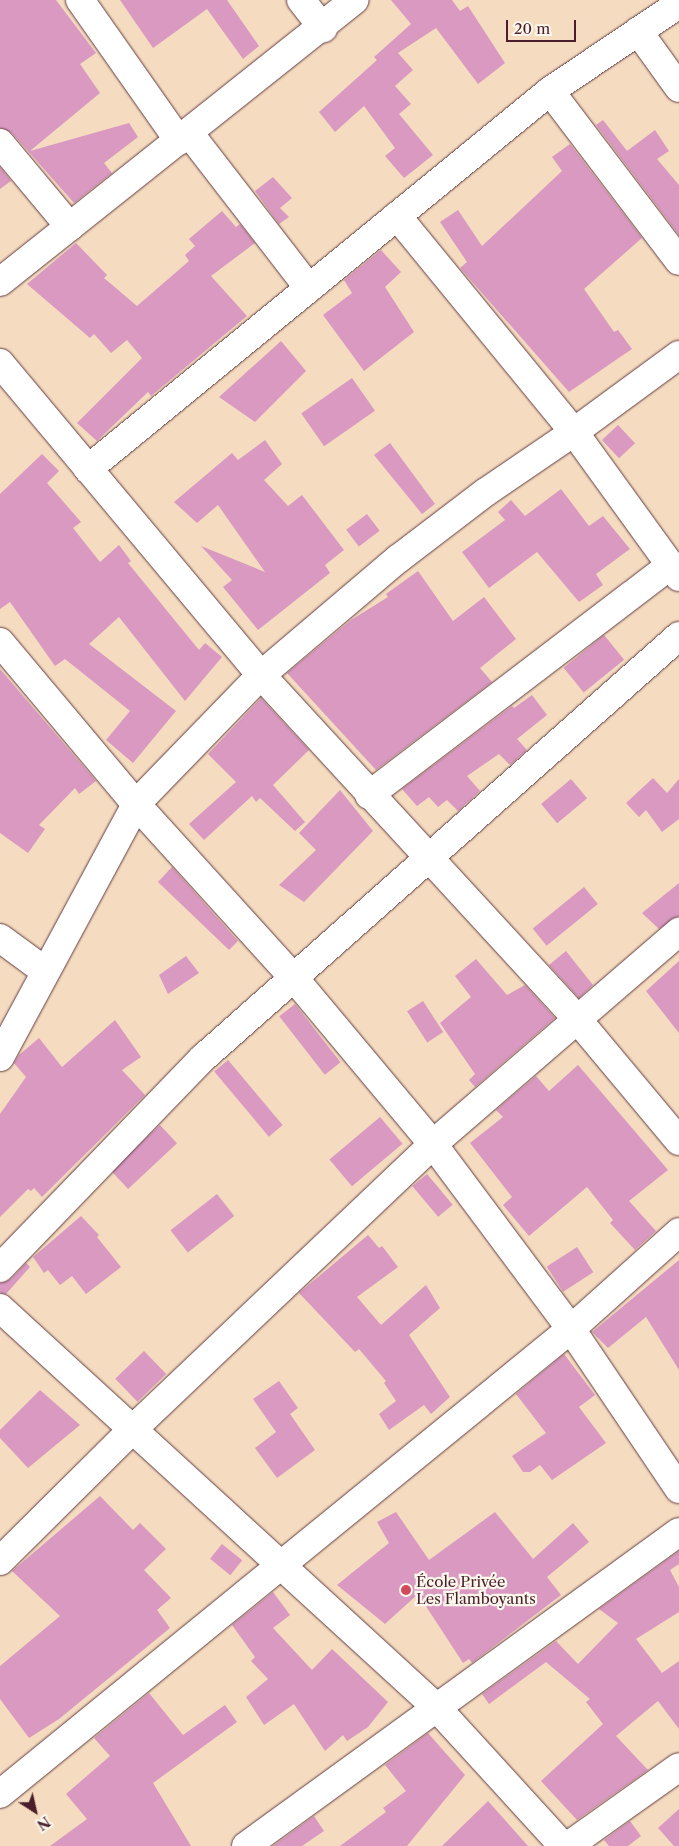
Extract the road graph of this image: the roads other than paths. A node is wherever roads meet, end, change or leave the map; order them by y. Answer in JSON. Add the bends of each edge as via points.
{"nodes":[{"id":1,"x":80,"y":0,"type":"edge"},
{"id":2,"x":301,"y":0,"type":"edge"},
{"id":3,"x":355,"y":0,"type":"edge"},
{"id":4,"x":679,"y":4,"type":"edge"},
{"id":5,"x":323,"y":28,"type":"junction"},
{"id":6,"x":638,"y":31,"type":"junction"},
{"id":7,"x":679,"y":88,"type":"edge"},
{"id":8,"x":550,"y":90,"type":"junction"},
{"id":9,"x":184,"y":137,"type":"junction"},
{"id":10,"x":0,"y":143,"type":"edge"},
{"id":11,"x":397,"y":216,"type":"junction"},
{"id":12,"x":70,"y":227,"type":"junction"},
{"id":13,"x":679,"y":261,"type":"edge"},
{"id":14,"x":0,"y":282,"type":"edge"},
{"id":15,"x":309,"y":288,"type":"junction"},
{"id":16,"x":679,"y":355,"type":"edge"},
{"id":17,"x":0,"y":363,"type":"edge"},
{"id":18,"x":574,"y":432,"type":"junction"},
{"id":19,"x":88,"y":469,"type":"junction"},
{"id":20,"x":675,"y":571,"type":"edge"},
{"id":21,"x":679,"y":636,"type":"edge"},
{"id":22,"x":2,"y":649,"type":"edge"},
{"id":23,"x":261,"y":676,"type":"junction"},
{"id":24,"x":369,"y":795,"type":"junction"},
{"id":25,"x":136,"y":804,"type":"junction"},
{"id":26,"x":427,"y":860,"type":"junction"},
{"id":27,"x":679,"y":932,"type":"edge"},
{"id":28,"x":0,"y":938,"type":"edge"},
{"id":29,"x":45,"y":971,"type":"junction"},
{"id":30,"x":294,"y":978,"type":"junction"},
{"id":31,"x":577,"y":1019,"type":"junction"},
{"id":32,"x":0,"y":1057,"type":"edge"},
{"id":33,"x":679,"y":1141,"type":"edge"},
{"id":34,"x":433,"y":1144,"type":"junction"},
{"id":35,"x":679,"y":1232,"type":"edge"},
{"id":36,"x":0,"y":1268,"type":"edge"},
{"id":37,"x":0,"y":1308,"type":"edge"},
{"id":38,"x":571,"y":1329,"type":"junction"},
{"id":39,"x":133,"y":1429,"type":"junction"},
{"id":40,"x":679,"y":1489,"type":"edge"},
{"id":41,"x":679,"y":1532,"type":"edge"},
{"id":42,"x":0,"y":1561,"type":"edge"},
{"id":43,"x":282,"y":1564,"type":"junction"},
{"id":44,"x":437,"y":1708,"type":"junction"},
{"id":45,"x":679,"y":1767,"type":"edge"},
{"id":46,"x":0,"y":1794,"type":"edge"},
{"id":47,"x":558,"y":1844,"type":"edge"},
{"id":48,"x":246,"y":1846,"type":"edge"}],
"edges":[{"from":1,"to":9,"type":"street"},
{"from":2,"to":5,"type":"street"},
{"from":3,"to":5,"type":"street"},
{"from":4,"to":6,"type":"street"},
{"from":5,"to":9,"type":"street"},
{"from":6,"to":7,"type":"street"},
{"from":6,"to":8,"type":"street"},
{"from":8,"to":11,"type":"street"},
{"from":8,"to":13,"type":"street"},
{"from":9,"to":12,"type":"street"},
{"from":9,"to":15,"type":"street"},
{"from":10,"to":12,"type":"street"},
{"from":11,"to":15,"type":"street"},
{"from":11,"to":18,"type":"street"},
{"from":12,"to":14,"type":"street"},
{"from":15,"to":19,"type":"street"},
{"from":16,"to":18,"type":"street"},
{"from":17,"to":19,"type":"street"},
{"from":18,"to":20,"type":"street"},
{"from":18,"to":23,"type":"street","via":[[486,492],[398,559]]},
{"from":19,"to":23,"type":"street"},
{"from":20,"to":24,"type":"street"},
{"from":21,"to":26,"type":"street"},
{"from":22,"to":25,"type":"street"},
{"from":23,"to":24,"type":"street"},
{"from":23,"to":25,"type":"street"},
{"from":24,"to":26,"type":"street"},
{"from":25,"to":29,"type":"street"},
{"from":25,"to":30,"type":"street"},
{"from":26,"to":30,"type":"street"},
{"from":26,"to":31,"type":"street"},
{"from":27,"to":31,"type":"street"},
{"from":28,"to":29,"type":"street"},
{"from":29,"to":32,"type":"street"},
{"from":30,"to":34,"type":"street"},
{"from":30,"to":36,"type":"street","via":[[203,1058]]},
{"from":31,"to":33,"type":"street"},
{"from":31,"to":34,"type":"street"},
{"from":34,"to":38,"type":"street"},
{"from":34,"to":39,"type":"street"},
{"from":35,"to":38,"type":"street"},
{"from":37,"to":39,"type":"street"},
{"from":38,"to":40,"type":"street"},
{"from":38,"to":43,"type":"street"},
{"from":39,"to":42,"type":"street"},
{"from":39,"to":43,"type":"street"},
{"from":41,"to":44,"type":"street"},
{"from":43,"to":44,"type":"street"},
{"from":43,"to":46,"type":"street"},
{"from":44,"to":47,"type":"street"},
{"from":44,"to":48,"type":"street"},
{"from":45,"to":47,"type":"street"}]}
